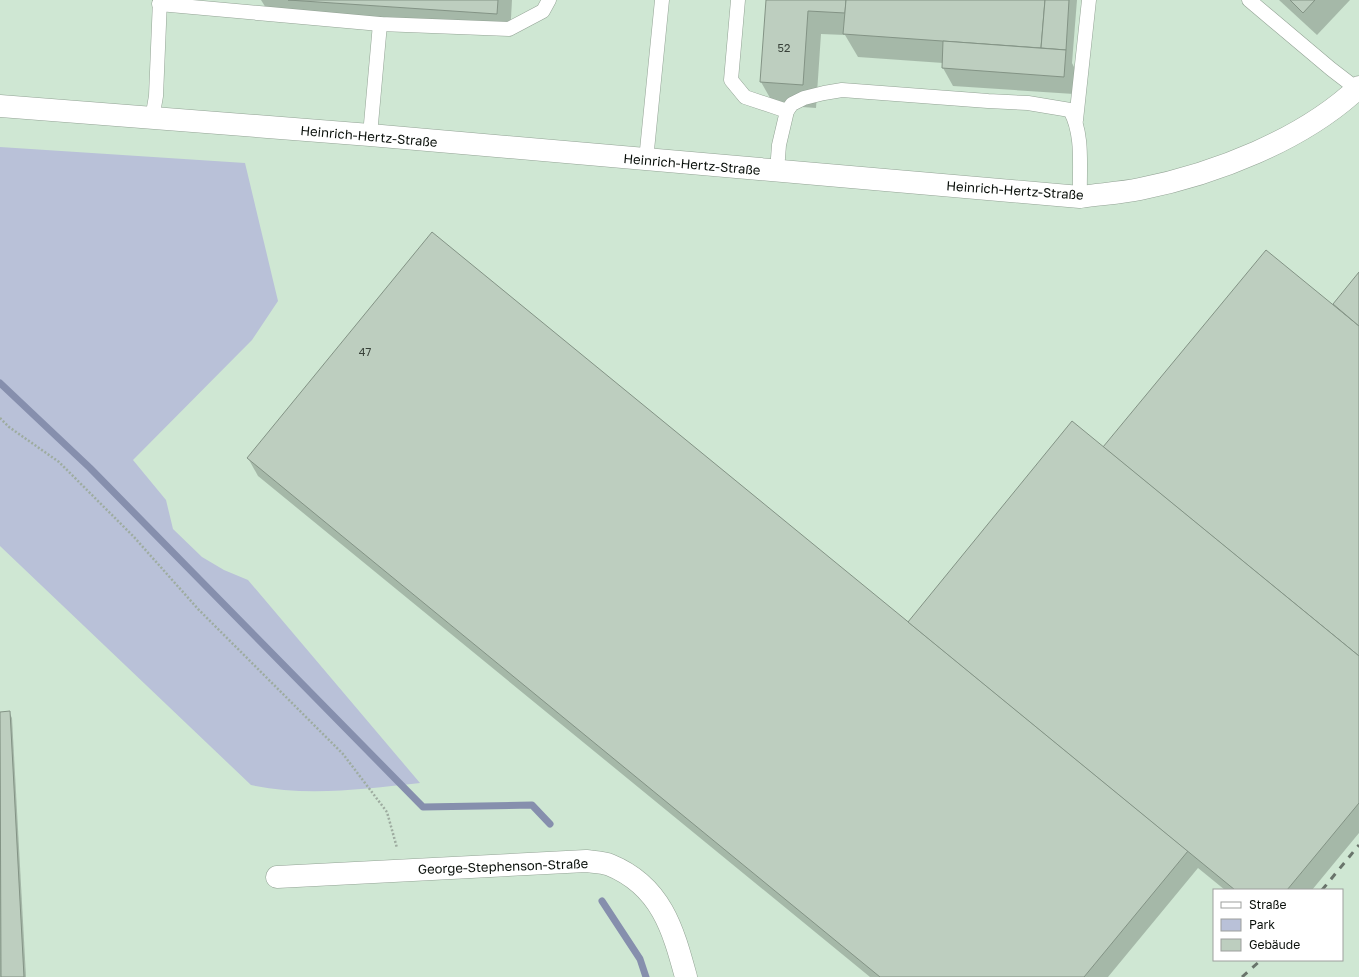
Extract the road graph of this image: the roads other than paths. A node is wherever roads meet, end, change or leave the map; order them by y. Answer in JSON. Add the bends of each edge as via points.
{"nodes":[{"id":1,"x":549,"y":0,"type":"edge"},
{"id":2,"x":662,"y":0,"type":"edge"},
{"id":3,"x":738,"y":0,"type":"edge"},
{"id":4,"x":1088,"y":0,"type":"edge"},
{"id":5,"x":1249,"y":0,"type":"edge"},
{"id":6,"x":160,"y":2,"type":"edge"},
{"id":7,"x":380,"y":24,"type":"junction"},
{"id":8,"x":1358,"y":88,"type":"edge"},
{"id":9,"x":0,"y":106,"type":"edge"},
{"id":10,"x":787,"y":111,"type":"junction"},
{"id":11,"x":152,"y":119,"type":"junction"},
{"id":12,"x":1076,"y":120,"type":"junction"},
{"id":13,"x":370,"y":135,"type":"junction"},
{"id":14,"x":646,"y":160,"type":"junction"},
{"id":15,"x":777,"y":171,"type":"junction"},
{"id":16,"x":1080,"y":197,"type":"junction"},
{"id":17,"x":277,"y":877,"type":"dead end"},
{"id":18,"x":686,"y":977,"type":"edge"}],
"edges":[{"from":1,"to":7,"type":"lane","via":[[543,11],[509,29]]},
{"from":2,"to":14,"type":"lane"},
{"from":3,"to":10,"type":"lane","via":[[731,80],[745,97]]},
{"from":4,"to":12,"type":"lane"},
{"from":5,"to":8,"type":"lane","via":[[1331,69]]},
{"from":6,"to":7,"type":"lane"},
{"from":6,"to":11,"type":"lane","via":[[156,96]]},
{"from":7,"to":13,"type":"lane"},
{"from":8,"to":16,"type":"street","name":"Heinrich-Hertz-Straße","via":[[1318,119],[1260,151],[1199,174],[1140,190]]},
{"from":9,"to":11,"type":"street","name":"Heinrich-Hertz-Straße"},
{"from":10,"to":12,"type":"lane","via":[[792,104],[804,98],[842,90],[1054,106],[1070,110]]},
{"from":10,"to":15,"type":"lane","via":[[779,145]]},
{"from":11,"to":13,"type":"street","name":"Heinrich-Hertz-Straße"},
{"from":12,"to":16,"type":"lane","via":[[1079,135]]},
{"from":13,"to":14,"type":"street","name":"Heinrich-Hertz-Straße"},
{"from":14,"to":15,"type":"street","name":"Heinrich-Hertz-Straße"},
{"from":15,"to":16,"type":"street","name":"Heinrich-Hertz-Straße"},
{"from":17,"to":18,"type":"street","name":"George-Stephenson-Straße","via":[[586,861],[609,864],[631,876],[651,895],[665,914],[675,934]]}]}
